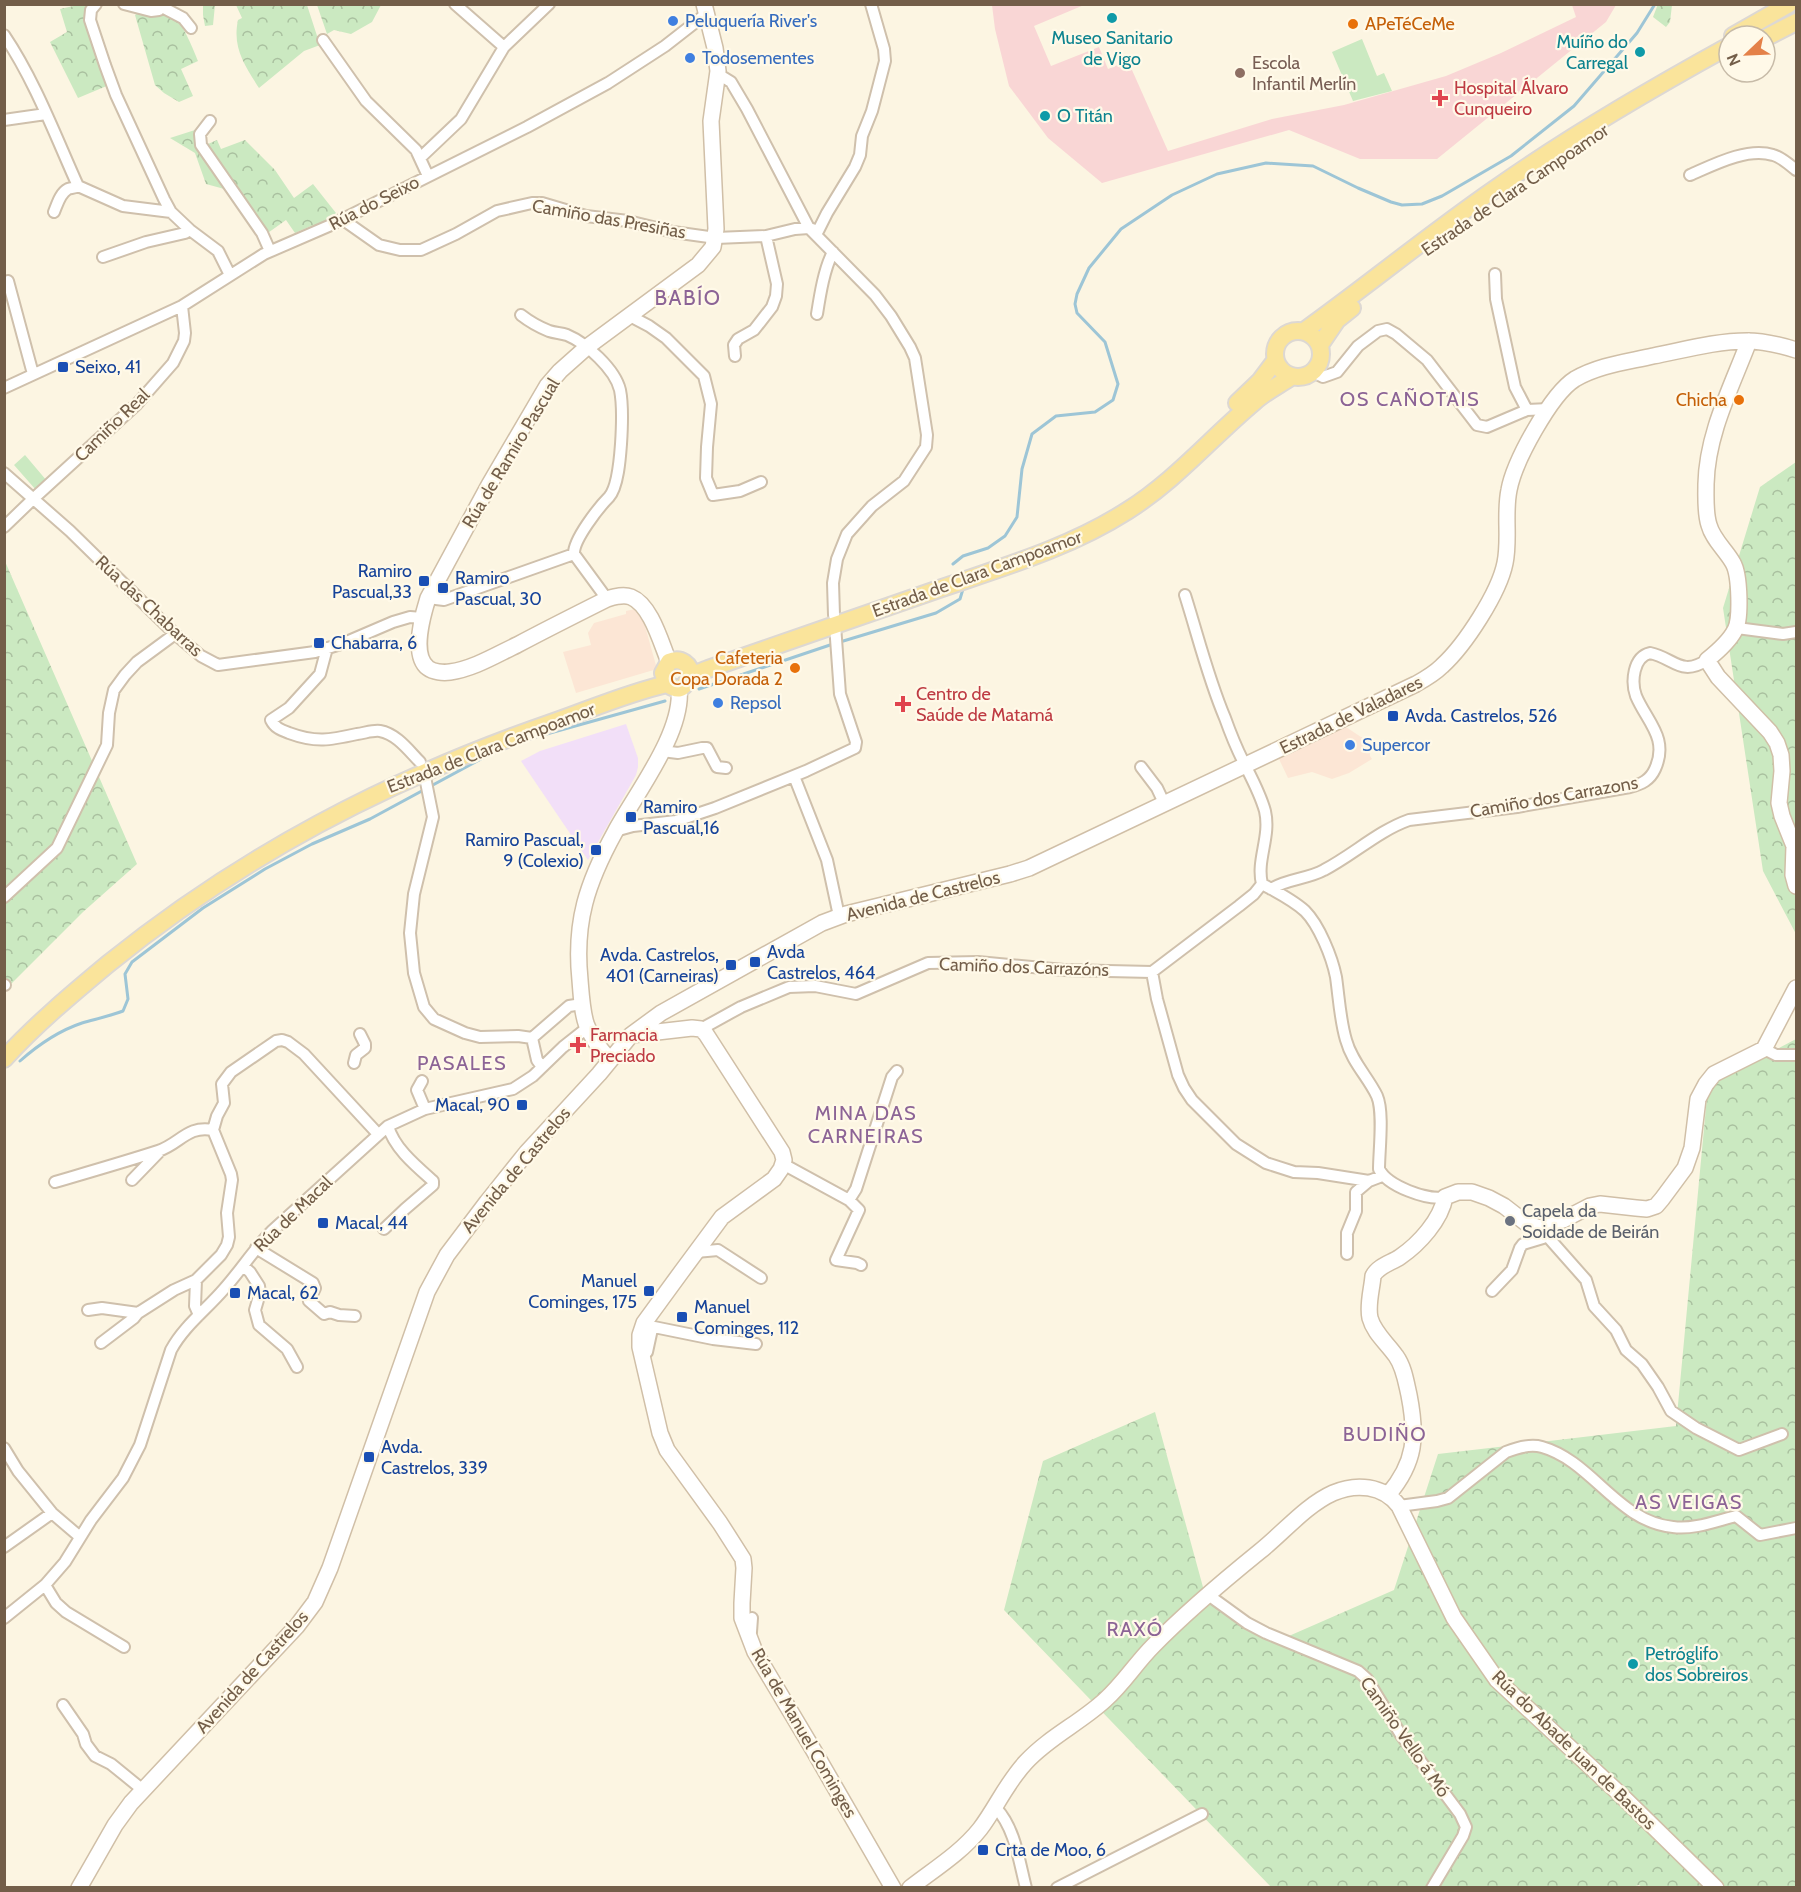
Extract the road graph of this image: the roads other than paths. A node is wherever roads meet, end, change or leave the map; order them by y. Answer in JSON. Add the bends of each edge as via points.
{"nodes":[{"id":1,"x":96,"y":4,"type":"edge"},
{"id":2,"x":123,"y":4,"type":"edge"},
{"id":3,"x":455,"y":4,"type":"edge"},
{"id":4,"x":549,"y":4,"type":"edge"},
{"id":5,"x":871,"y":4,"type":"edge"},
{"id":6,"x":1789,"y":4,"type":"edge"},
{"id":7,"x":162,"y":6,"type":"edge"},
{"id":8,"x":705,"y":9,"type":"edge"},
{"id":9,"x":1797,"y":10,"type":"edge"},
{"id":10,"x":1797,"y":22,"type":"edge"},
{"id":11,"x":1754,"y":24,"type":"edge"},
{"id":12,"x":1770,"y":24,"type":"edge"},
{"id":13,"x":191,"y":28,"type":"dead end"},
{"id":14,"x":1777,"y":32,"type":"edge"},
{"id":15,"x":4,"y":35,"type":"edge"},
{"id":16,"x":323,"y":40,"type":"dead end"},
{"id":17,"x":1717,"y":45,"type":"edge"},
{"id":18,"x":504,"y":47,"type":"junction"},
{"id":19,"x":1717,"y":53,"type":"edge"},
{"id":20,"x":1717,"y":64,"type":"edge"},
{"id":21,"x":718,"y":74,"type":"junction"},
{"id":22,"x":46,"y":114,"type":"junction"},
{"id":23,"x":4,"y":120,"type":"edge"},
{"id":24,"x":210,"y":121,"type":"dead end"},
{"id":25,"x":421,"y":158,"type":"junction"},
{"id":26,"x":1797,"y":170,"type":"edge"},
{"id":27,"x":1690,"y":175,"type":"dead end"},
{"id":28,"x":428,"y":176,"type":"junction"},
{"id":29,"x":78,"y":186,"type":"junction"},
{"id":30,"x":54,"y":212,"type":"dead end"},
{"id":31,"x":171,"y":212,"type":"junction"},
{"id":32,"x":342,"y":219,"type":"junction"},
{"id":33,"x":809,"y":228,"type":"junction"},
{"id":34,"x":190,"y":230,"type":"junction"},
{"id":35,"x":766,"y":236,"type":"junction"},
{"id":36,"x":716,"y":237,"type":"junction"},
{"id":37,"x":270,"y":251,"type":"junction"},
{"id":38,"x":1409,"y":251,"type":"junction"},
{"id":39,"x":833,"y":252,"type":"junction"},
{"id":40,"x":103,"y":257,"type":"dead end"},
{"id":41,"x":1495,"y":274,"type":"dead end"},
{"id":42,"x":230,"y":275,"type":"junction"},
{"id":43,"x":8,"y":281,"type":"dead end"},
{"id":44,"x":182,"y":306,"type":"junction"},
{"id":45,"x":817,"y":314,"type":"dead end"},
{"id":46,"x":521,"y":315,"type":"dead end"},
{"id":47,"x":630,"y":316,"type":"junction"},
{"id":48,"x":1304,"y":331,"type":"junction"},
{"id":49,"x":1749,"y":341,"type":"junction"},
{"id":50,"x":1320,"y":345,"type":"junction"},
{"id":51,"x":586,"y":347,"type":"junction"},
{"id":52,"x":1797,"y":350,"type":"edge"},
{"id":53,"x":735,"y":356,"type":"dead end"},
{"id":54,"x":1275,"y":361,"type":"junction"},
{"id":55,"x":1313,"y":372,"type":"junction"},
{"id":56,"x":33,"y":374,"type":"junction"},
{"id":57,"x":1292,"y":377,"type":"junction"},
{"id":58,"x":4,"y":388,"type":"edge"},
{"id":59,"x":1549,"y":409,"type":"junction"},
{"id":60,"x":1527,"y":410,"type":"junction"},
{"id":61,"x":4,"y":473,"type":"edge"},
{"id":62,"x":761,"y":483,"type":"dead end"},
{"id":63,"x":33,"y":499,"type":"junction"},
{"id":64,"x":4,"y":528,"type":"edge"},
{"id":65,"x":574,"y":554,"type":"junction"},
{"id":66,"x":1185,"y":595,"type":"dead end"},
{"id":67,"x":428,"y":598,"type":"junction"},
{"id":68,"x":607,"y":599,"type":"junction"},
{"id":69,"x":422,"y":618,"type":"junction"},
{"id":70,"x":835,"y":625,"type":"junction"},
{"id":71,"x":1737,"y":627,"type":"junction"},
{"id":72,"x":1797,"y":632,"type":"edge"},
{"id":73,"x":175,"y":634,"type":"junction"},
{"id":74,"x":327,"y":648,"type":"junction"},
{"id":75,"x":1707,"y":660,"type":"junction"},
{"id":76,"x":676,"y":675,"type":"junction"},
{"id":77,"x":662,"y":751,"type":"junction"},
{"id":78,"x":1246,"y":766,"type":"junction"},
{"id":79,"x":1141,"y":767,"type":"dead end"},
{"id":80,"x":726,"y":768,"type":"dead end"},
{"id":81,"x":423,"y":772,"type":"junction"},
{"id":82,"x":794,"y":776,"type":"junction"},
{"id":83,"x":1165,"y":805,"type":"junction"},
{"id":84,"x":615,"y":831,"type":"junction"},
{"id":85,"x":1267,"y":886,"type":"junction"},
{"id":86,"x":1797,"y":886,"type":"edge"},
{"id":87,"x":4,"y":897,"type":"edge"},
{"id":88,"x":839,"y":916,"type":"junction"},
{"id":89,"x":1152,"y":972,"type":"junction"},
{"id":90,"x":1797,"y":988,"type":"edge"},
{"id":91,"x":582,"y":1004,"type":"junction"},
{"id":92,"x":587,"y":1028,"type":"junction"},
{"id":93,"x":701,"y":1029,"type":"junction"},
{"id":94,"x":360,"y":1034,"type":"dead end"},
{"id":95,"x":631,"y":1035,"type":"junction"},
{"id":96,"x":532,"y":1038,"type":"junction"},
{"id":97,"x":4,"y":1045,"type":"edge"},
{"id":98,"x":1764,"y":1049,"type":"junction"},
{"id":99,"x":1797,"y":1055,"type":"edge"},
{"id":100,"x":4,"y":1059,"type":"edge"},
{"id":101,"x":609,"y":1059,"type":"junction"},
{"id":102,"x":354,"y":1063,"type":"dead end"},
{"id":103,"x":542,"y":1067,"type":"junction"},
{"id":104,"x":897,"y":1071,"type":"dead end"},
{"id":105,"x":422,"y":1082,"type":"dead end"},
{"id":106,"x":424,"y":1109,"type":"junction"},
{"id":107,"x":388,"y":1126,"type":"junction"},
{"id":108,"x":213,"y":1130,"type":"junction"},
{"id":109,"x":378,"y":1134,"type":"junction"},
{"id":110,"x":162,"y":1150,"type":"junction"},
{"id":111,"x":783,"y":1164,"type":"junction"},
{"id":112,"x":1382,"y":1176,"type":"junction"},
{"id":113,"x":132,"y":1180,"type":"dead end"},
{"id":114,"x":1369,"y":1181,"type":"junction"},
{"id":115,"x":55,"y":1182,"type":"dead end"},
{"id":116,"x":1445,"y":1197,"type":"junction"},
{"id":117,"x":849,"y":1200,"type":"junction"},
{"id":118,"x":384,"y":1229,"type":"dead end"},
{"id":119,"x":1544,"y":1231,"type":"junction"},
{"id":120,"x":256,"y":1248,"type":"junction"},
{"id":121,"x":696,"y":1252,"type":"junction"},
{"id":122,"x":1347,"y":1254,"type":"dead end"},
{"id":123,"x":861,"y":1265,"type":"dead end"},
{"id":124,"x":243,"y":1266,"type":"junction"},
{"id":125,"x":761,"y":1278,"type":"dead end"},
{"id":126,"x":196,"y":1280,"type":"junction"},
{"id":127,"x":1492,"y":1291,"type":"dead end"},
{"id":128,"x":88,"y":1310,"type":"dead end"},
{"id":129,"x":138,"y":1312,"type":"junction"},
{"id":130,"x":199,"y":1315,"type":"junction"},
{"id":131,"x":355,"y":1316,"type":"dead end"},
{"id":132,"x":101,"y":1343,"type":"dead end"},
{"id":133,"x":756,"y":1344,"type":"dead end"},
{"id":134,"x":642,"y":1354,"type":"junction"},
{"id":135,"x":297,"y":1367,"type":"dead end"},
{"id":136,"x":1782,"y":1434,"type":"dead end"},
{"id":137,"x":4,"y":1448,"type":"edge"},
{"id":138,"x":1394,"y":1500,"type":"junction"},
{"id":139,"x":52,"y":1513,"type":"junction"},
{"id":140,"x":1797,"y":1528,"type":"edge"},
{"id":141,"x":80,"y":1537,"type":"junction"},
{"id":142,"x":4,"y":1547,"type":"edge"},
{"id":143,"x":45,"y":1585,"type":"junction"},
{"id":144,"x":1207,"y":1594,"type":"junction"},
{"id":145,"x":4,"y":1618,"type":"edge"},
{"id":146,"x":752,"y":1618,"type":"dead end"},
{"id":147,"x":747,"y":1634,"type":"junction"},
{"id":148,"x":124,"y":1647,"type":"dead end"},
{"id":149,"x":63,"y":1705,"type":"dead end"},
{"id":150,"x":143,"y":1790,"type":"junction"},
{"id":151,"x":996,"y":1808,"type":"junction"},
{"id":152,"x":1202,"y":1814,"type":"dead end"},
{"id":153,"x":79,"y":1887,"type":"edge"},
{"id":154,"x":893,"y":1887,"type":"edge"},
{"id":155,"x":910,"y":1887,"type":"edge"},
{"id":156,"x":1026,"y":1887,"type":"edge"},
{"id":157,"x":1057,"y":1887,"type":"edge"},
{"id":158,"x":1432,"y":1887,"type":"edge"},
{"id":159,"x":1716,"y":1887,"type":"edge"}],
"edges":[{"from":1,"to":31,"type":"street","via":[[90,20],[116,95]]},
{"from":2,"to":7,"type":"street","via":[[151,11]]},
{"from":3,"to":18,"type":"street"},
{"from":4,"to":18,"type":"street"},
{"from":5,"to":33,"type":"street","via":[[885,61],[860,155],[818,231]]},
{"from":6,"to":11,"type":"main road","name":"Estrada de Clara Campoamor"},
{"from":7,"to":13,"type":"street","via":[[183,18]]},
{"from":8,"to":21,"type":"street"},
{"from":8,"to":28,"type":"street","name":"Rúa do Seixo","via":[[665,46],[608,83]]},
{"from":9,"to":12,"type":"main road"},
{"from":10,"to":14,"type":"main road"},
{"from":15,"to":22,"type":"street"},
{"from":16,"to":25,"type":"street","via":[[366,101]]},
{"from":17,"to":38,"type":"main road","name":"Estrada de Clara Campoamor","via":[[1593,116],[1505,174],[1428,229]]},
{"from":18,"to":25,"type":"street","via":[[460,119]]},
{"from":19,"to":38,"type":"main road","name":"Estrada de Clara Campoamor","via":[[1575,136]]},
{"from":20,"to":50,"type":"main road","name":"Estrada de Clara Campoamor","via":[[1625,115],[1489,204],[1337,320]]},
{"from":21,"to":33,"type":"street","via":[[731,82],[747,109]]},
{"from":21,"to":36,"type":"street","via":[[711,121]]},
{"from":22,"to":23,"type":"street"},
{"from":22,"to":29,"type":"street"},
{"from":24,"to":37,"type":"street","via":[[200,134],[201,145]]},
{"from":25,"to":28,"type":"street"},
{"from":26,"to":27,"type":"street","via":[[1774,155],[1760,153],[1727,159]]},
{"from":28,"to":32,"type":"street","name":"Rúa do Seixo"},
{"from":29,"to":30,"type":"street","via":[[63,194]]},
{"from":29,"to":31,"type":"street","via":[[123,206]]},
{"from":31,"to":34,"type":"street"},
{"from":32,"to":36,"type":"street","name":"Camiño das Presiñas","via":[[379,245],[400,250],[421,250],[497,211],[531,203]]},
{"from":32,"to":37,"type":"street","name":"Rúa do Seixo"},
{"from":33,"to":35,"type":"street","name":"Camiño das Presiñas"},
{"from":33,"to":39,"type":"street"},
{"from":34,"to":40,"type":"street"},
{"from":34,"to":42,"type":"street","via":[[218,251]]},
{"from":35,"to":36,"type":"street","name":"Camiño das Presiñas"},
{"from":35,"to":53,"type":"street","via":[[776,296],[754,330],[738,339]]},
{"from":36,"to":47,"type":"street","name":"Rúa de Ramiro Pascual","via":[[710,254]]},
{"from":37,"to":42,"type":"street","name":"Rúa do Seixo"},
{"from":38,"to":48,"type":"main road","name":"Estrada de Clara Campoamor"},
{"from":39,"to":45,"type":"street"},
{"from":39,"to":70,"type":"street","via":[[875,295],[910,347],[927,435],[926,447],[904,482],[872,506],[847,534],[833,583]]},
{"from":41,"to":60,"type":"street","via":[[1496,299],[1515,387]]},
{"from":42,"to":44,"type":"street","name":"Rúa do Seixo"},
{"from":43,"to":56,"type":"street"},
{"from":44,"to":56,"type":"street","name":"Rúa do Seixo"},
{"from":44,"to":63,"type":"street","name":"Camiño Real","via":[[184,341],[172,363],[137,404]]},
{"from":46,"to":51,"type":"street"},
{"from":47,"to":51,"type":"street","name":"Rúa de Ramiro Pascual"},
{"from":47,"to":62,"type":"street","via":[[666,338],[704,376],[711,404],[706,478],[713,495]]},
{"from":48,"to":50,"type":"main road"},
{"from":48,"to":54,"type":"main road","name":"Estrada de Clara Campoamor","via":[[1283,335],[1275,347]]},
{"from":49,"to":52,"type":"street","name":"Estrada de Valadares"},
{"from":49,"to":59,"type":"street","name":"Estrada de Valadares","via":[[1701,346],[1606,366],[1573,380]]},
{"from":49,"to":71,"type":"street","via":[[1716,424],[1706,483],[1708,524],[1738,577]]},
{"from":50,"to":55,"type":"main road","name":"Estrada de Clara Campoamor","via":[[1321,360]]},
{"from":51,"to":65,"type":"street","via":[[617,383],[621,436],[613,492],[595,512],[574,547]]},
{"from":51,"to":67,"type":"street","name":"Rúa de Ramiro Pascual","via":[[560,371],[536,403]]},
{"from":54,"to":57,"type":"main road"},
{"from":54,"to":70,"type":"main road","name":"Estrada de Clara Campoamor","via":[[1260,381],[1173,466],[1124,502],[1049,540]]},
{"from":55,"to":57,"type":"main road","name":"Estrada de Clara Campoamor"},
{"from":55,"to":60,"type":"street","via":[[1323,376],[1337,372],[1358,346],[1387,329],[1427,360],[1477,425],[1487,428]]},
{"from":56,"to":58,"type":"street","name":"Rúa do Seixo"},
{"from":57,"to":70,"type":"main road","name":"Estrada de Clara Campoamor","via":[[1256,400],[1154,493],[1092,532]]},
{"from":59,"to":60,"type":"street"},
{"from":59,"to":78,"type":"street","name":"Estrada de Valadares","via":[[1524,450],[1509,489],[1506,561],[1501,580],[1451,657],[1416,684]]},
{"from":61,"to":63,"type":"street","name":"Rúa das Chabarras"},
{"from":63,"to":64,"type":"street","name":"Camiño Real"},
{"from":63,"to":73,"type":"street","name":"Rúa das Chabarras"},
{"from":65,"to":67,"type":"street","via":[[444,600]]},
{"from":65,"to":68,"type":"street"},
{"from":66,"to":78,"type":"street","via":[[1212,684]]},
{"from":67,"to":69,"type":"street","name":"Rúa de Ramiro Pascual"},
{"from":68,"to":69,"type":"street","name":"Rúa de Ramiro Pascual","via":[[490,658],[447,673],[428,668],[421,657]]},
{"from":68,"to":76,"type":"street","via":[[630,597],[643,606]]},
{"from":69,"to":74,"type":"street","name":"Rúa das Chabarras","via":[[393,622]]},
{"from":70,"to":76,"type":"main road","name":"Estrada de Clara Campoamor","via":[[719,655]]},
{"from":70,"to":82,"type":"street","via":[[840,694],[856,746]]},
{"from":71,"to":72,"type":"street","via":[[1783,634]]},
{"from":71,"to":75,"type":"street"},
{"from":73,"to":74,"type":"street","name":"Rúa das Chabarras","via":[[218,665]]},
{"from":73,"to":87,"type":"street","via":[[137,662],[114,690],[107,745],[57,848]]},
{"from":74,"to":81,"type":"street","via":[[320,674],[289,708],[271,720],[274,726],[316,741],[379,731],[389,734]]},
{"from":75,"to":85,"type":"street","name":"Camiño dos Carrazons","via":[[1686,668],[1650,653],[1639,659],[1635,693],[1652,723],[1660,754],[1646,782],[1517,807],[1409,820],[1324,871]]},
{"from":75,"to":86,"type":"street","via":[[1718,678],[1777,743],[1782,771],[1779,803],[1794,846],[1793,875]]},
{"from":76,"to":77,"type":"street","via":[[676,720]]},
{"from":76,"to":81,"type":"main road","name":"Estrada de Clara Campoamor","via":[[522,722]]},
{"from":77,"to":80,"type":"street","via":[[678,753],[707,748],[717,767]]},
{"from":77,"to":84,"type":"street"},
{"from":78,"to":83,"type":"street","name":"Avenida de Castrelos"},
{"from":78,"to":85,"type":"street","via":[[1261,797],[1267,822],[1260,876]]},
{"from":79,"to":83,"type":"street"},
{"from":81,"to":96,"type":"street","via":[[433,817],[414,894],[410,933],[414,973],[424,1007],[434,1019],[465,1033]]},
{"from":81,"to":97,"type":"main road","name":"Estrada de Clara Campoamor","via":[[303,820],[202,882],[116,945]]},
{"from":81,"to":100,"type":"main road","name":"Estrada de Clara Campoamor","via":[[308,828],[208,890],[140,938],[78,989]]},
{"from":82,"to":84,"type":"street","via":[[676,821]]},
{"from":82,"to":88,"type":"street","via":[[827,860]]},
{"from":83,"to":88,"type":"street","name":"Avenida de Castrelos","via":[[1019,871]]},
{"from":84,"to":91,"type":"street","via":[[592,881],[579,925]]},
{"from":85,"to":89,"type":"street"},
{"from":85,"to":112,"type":"street","via":[[1307,913],[1330,956],[1349,1051],[1378,1099]]},
{"from":88,"to":95,"type":"street","name":"Avenida de Castrelos","via":[[719,980]]},
{"from":89,"to":93,"type":"street","name":"Camiño dos Carrazóns","via":[[1064,970],[978,962],[927,963],[855,994],[815,986],[789,987]]},
{"from":89,"to":114,"type":"street","via":[[1156,999],[1184,1088],[1236,1144],[1266,1163],[1294,1172]]},
{"from":90,"to":98,"type":"street"},
{"from":91,"to":92,"type":"street"},
{"from":91,"to":96,"type":"street","via":[[569,1006]]},
{"from":92,"to":101,"type":"street"},
{"from":92,"to":103,"type":"street","name":"Rúa de Macal"},
{"from":93,"to":95,"type":"street"},
{"from":93,"to":111,"type":"street","via":[[774,1137]]},
{"from":94,"to":102,"type":"street","via":[[365,1048],[356,1055]]},
{"from":95,"to":101,"type":"street","name":"Avenida de Castrelos"},
{"from":96,"to":103,"type":"street"},
{"from":98,"to":99,"type":"street","via":[[1776,1055]]},
{"from":98,"to":119,"type":"street","via":[[1714,1074],[1706,1084],[1698,1099],[1692,1148],[1685,1168],[1656,1206],[1590,1206]]},
{"from":101,"to":150,"type":"street","name":"Avenida de Castrelos","via":[[520,1160],[439,1268],[315,1602],[276,1650]]},
{"from":103,"to":106,"type":"street","name":"Rúa de Macal","via":[[513,1089]]},
{"from":104,"to":117,"type":"street"},
{"from":105,"to":106,"type":"street","via":[[417,1090]]},
{"from":106,"to":107,"type":"street","name":"Rúa de Macal"},
{"from":107,"to":109,"type":"street","name":"Rúa de Macal"},
{"from":107,"to":118,"type":"street","via":[[409,1158],[434,1185]]},
{"from":108,"to":109,"type":"street","via":[[224,1103],[222,1084],[231,1072],[282,1040],[304,1054]]},
{"from":108,"to":110,"type":"street","via":[[189,1132]]},
{"from":108,"to":126,"type":"street","via":[[232,1180],[227,1213],[229,1237],[221,1255]]},
{"from":109,"to":120,"type":"street","name":"Rúa de Macal"},
{"from":110,"to":113,"type":"street"},
{"from":110,"to":115,"type":"street"},
{"from":111,"to":117,"type":"street"},
{"from":111,"to":121,"type":"street","name":"Rúa de Manuel Cominges","via":[[774,1179],[722,1217]]},
{"from":112,"to":114,"type":"street"},
{"from":112,"to":116,"type":"street","via":[[1405,1189]]},
{"from":114,"to":122,"type":"street","via":[[1356,1192],[1356,1212],[1347,1233]]},
{"from":116,"to":119,"type":"street","via":[[1472,1192]]},
{"from":116,"to":138,"type":"street","via":[[1427,1232],[1373,1276],[1369,1312],[1379,1335],[1402,1366],[1414,1428],[1412,1453]]},
{"from":117,"to":123,"type":"street","via":[[859,1210],[836,1260]]},
{"from":119,"to":127,"type":"street","via":[[1543,1238],[1523,1244],[1512,1270]]},
{"from":119,"to":136,"type":"street","via":[[1586,1280],[1594,1306],[1616,1330],[1626,1350],[1642,1364],[1671,1411],[1739,1450]]},
{"from":120,"to":124,"type":"street","name":"Rúa de Macal"},
{"from":120,"to":131,"type":"street","via":[[313,1283],[315,1288],[309,1301],[321,1313]]},
{"from":121,"to":125,"type":"street","via":[[718,1250]]},
{"from":121,"to":134,"type":"street","name":"Rúa de Manuel Cominges","via":[[645,1323],[640,1335]]},
{"from":124,"to":130,"type":"street","name":"Rúa de Macal"},
{"from":124,"to":135,"type":"street","via":[[259,1286],[255,1310],[259,1325],[287,1349]]},
{"from":126,"to":129,"type":"street"},
{"from":126,"to":130,"type":"street","via":[[195,1306]]},
{"from":128,"to":129,"type":"street"},
{"from":129,"to":132,"type":"street"},
{"from":130,"to":141,"type":"street","name":"Rúa de Macal","via":[[171,1350],[129,1467]]},
{"from":133,"to":134,"type":"street","via":[[654,1327],[647,1352]]},
{"from":134,"to":147,"type":"street","name":"Rúa de Manuel Cominges","via":[[667,1450],[743,1559],[742,1618]]},
{"from":137,"to":139,"type":"street"},
{"from":138,"to":140,"type":"street","via":[[1448,1498],[1506,1452],[1539,1446],[1570,1461],[1630,1511],[1651,1522],[1681,1528],[1736,1516],[1760,1535]]},
{"from":138,"to":144,"type":"street","via":[[1369,1487],[1334,1493]]},
{"from":138,"to":159,"type":"street","name":"Rúa do Abade Juan de Bastos","via":[[1454,1618],[1497,1680]]},
{"from":139,"to":141,"type":"street"},
{"from":139,"to":142,"type":"street"},
{"from":141,"to":143,"type":"street","name":"Rúa de Macal"},
{"from":143,"to":145,"type":"street","name":"Rúa de Macal"},
{"from":143,"to":148,"type":"street","via":[[66,1612]]},
{"from":144,"to":151,"type":"street","via":[[1104,1701],[1025,1763]]},
{"from":144,"to":158,"type":"street","name":"Camiño Vello á Mó","via":[[1246,1623],[1358,1671],[1367,1679],[1466,1827]]},
{"from":146,"to":147,"type":"street","via":[[751,1632]]},
{"from":147,"to":154,"type":"street","name":"Rúa de Manuel Cominges"},
{"from":149,"to":150,"type":"street","via":[[95,1756]]},
{"from":150,"to":153,"type":"street","name":"Avenida de Castrelos","via":[[115,1825]]},
{"from":151,"to":155,"type":"street","via":[[978,1832]]},
{"from":151,"to":156,"type":"street","via":[[1014,1843]]},
{"from":152,"to":157,"type":"street"}]}
